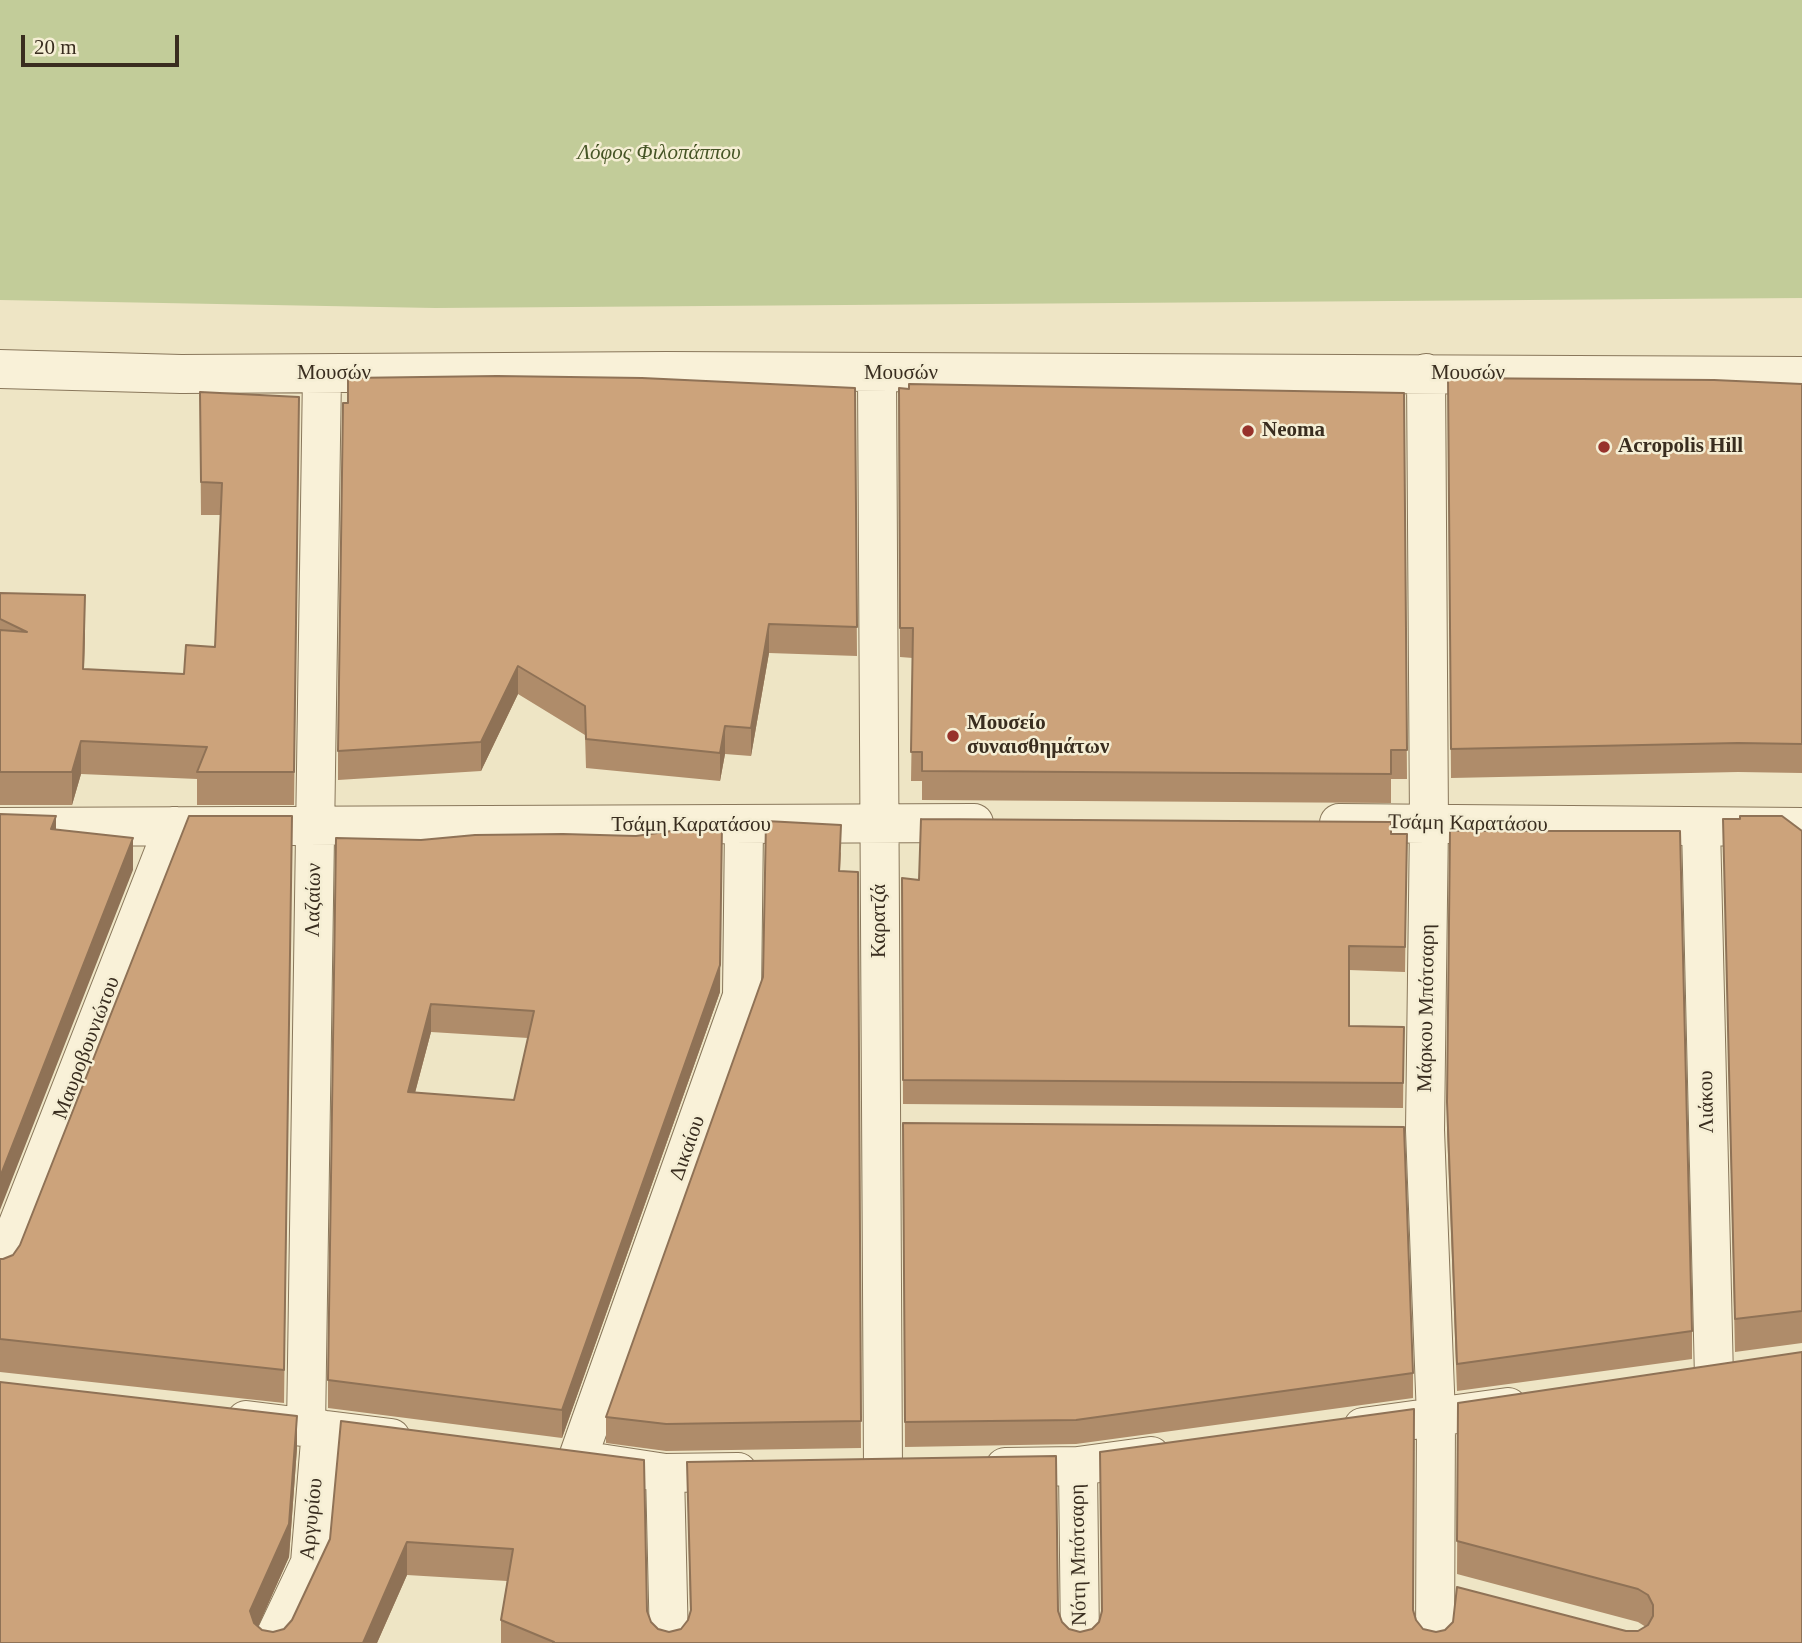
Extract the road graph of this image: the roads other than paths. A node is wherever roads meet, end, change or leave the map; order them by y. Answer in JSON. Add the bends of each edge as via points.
{"nodes":[{"id":1,"x":0,"y":369,"type":"edge"},
{"id":2,"x":1426,"y":373,"type":"junction"},
{"id":3,"x":322,"y":374,"type":"junction"},
{"id":4,"x":877,"y":374,"type":"junction"},
{"id":5,"x":1802,"y":376,"type":"edge"},
{"id":6,"x":879,"y":822,"type":"junction"},
{"id":7,"x":1003,"y":822,"type":"edge"},
{"id":8,"x":1305,"y":823,"type":"edge"},
{"id":9,"x":1429,"y":823,"type":"junction"},
{"id":10,"x":174,"y":826,"type":"junction"},
{"id":11,"x":744,"y":826,"type":"junction"},
{"id":12,"x":0,"y":827,"type":"edge"},
{"id":13,"x":315,"y":827,"type":"junction"},
{"id":14,"x":1701,"y":827,"type":"junction"},
{"id":15,"x":1802,"y":827,"type":"edge"},
{"id":16,"x":880,"y":1126,"type":"junction"},
{"id":17,"x":922,"y":1126,"type":"edge"},
{"id":18,"x":1383,"y":1130,"type":"edge"},
{"id":19,"x":1425,"y":1130,"type":"junction"},
{"id":20,"x":0,"y":1270,"type":"edge"},
{"id":21,"x":1752,"y":1371,"type":"edge"},
{"id":22,"x":1714,"y":1378,"type":"junction"},
{"id":23,"x":1674,"y":1383,"type":"edge"},
{"id":24,"x":1542,"y":1402,"type":"edge"},
{"id":25,"x":208,"y":1416,"type":"edge"},
{"id":26,"x":1436,"y":1417,"type":"junction"},
{"id":27,"x":313,"y":1428,"type":"junction"},
{"id":28,"x":1326,"y":1432,"type":"edge"},
{"id":29,"x":432,"y":1443,"type":"edge"},
{"id":30,"x":1188,"y":1451,"type":"edge"},
{"id":31,"x":538,"y":1455,"type":"edge"},
{"id":32,"x":578,"y":1460,"type":"junction"},
{"id":33,"x":1078,"y":1466,"type":"junction"},
{"id":34,"x":966,"y":1467,"type":"edge"},
{"id":35,"x":883,"y":1468,"type":"junction"},
{"id":36,"x":925,"y":1468,"type":"edge"},
{"id":37,"x":842,"y":1469,"type":"edge"},
{"id":38,"x":774,"y":1471,"type":"edge"},
{"id":39,"x":665,"y":1473,"type":"junction"},
{"id":40,"x":1436,"y":1591,"type":"junction"},
{"id":41,"x":1475,"y":1601,"type":"edge"},
{"id":42,"x":272,"y":1643,"type":"edge"},
{"id":43,"x":669,"y":1643,"type":"edge"},
{"id":44,"x":1080,"y":1643,"type":"edge"},
{"id":45,"x":1435,"y":1643,"type":"edge"}],
"edges":[{"from":1,"to":3,"type":"street","name":"Μουσών"},
{"from":2,"to":4,"type":"street","name":"Μουσών"},
{"from":2,"to":5,"type":"street","name":"Μουσών"},
{"from":2,"to":9,"type":"street","name":"Μάρκου Μπότσαρη"},
{"from":3,"to":4,"type":"street","name":"Μουσών"},
{"from":3,"to":13,"type":"street","name":"Λαζαίων"},
{"from":4,"to":6,"type":"street","name":"Καρατζά"},
{"from":6,"to":7,"type":"street","name":"Τσάμη Καρατάσου"},
{"from":6,"to":11,"type":"street","name":"Τσάμη Καρατάσου"},
{"from":6,"to":16,"type":"street","name":"Καρατζά"},
{"from":8,"to":9,"type":"street","name":"Τσάμη Καρατάσου"},
{"from":9,"to":14,"type":"street","name":"Τσάμη Καρατάσου"},
{"from":9,"to":19,"type":"street","name":"Μάρκου Μπότσαρη"},
{"from":10,"to":12,"type":"street","name":"Τσάμη Καρατάσου"},
{"from":10,"to":13,"type":"street","name":"Τσάμη Καρατάσου"},
{"from":10,"to":20,"type":"street","name":"Μαυροβουνιώτου"},
{"from":11,"to":13,"type":"street","name":"Τσάμη Καρατάσου"},
{"from":11,"to":32,"type":"street","name":"Δικαίου","via":[[742,996]]},
{"from":13,"to":27,"type":"street","name":"Λαζαίων"},
{"from":14,"to":15,"type":"street","name":"Τσάμη Καρατάσου"},
{"from":14,"to":22,"type":"street","name":"Λιάκου"},
{"from":16,"to":17,"type":"street"},
{"from":16,"to":35,"type":"street","name":"Καρατζά"},
{"from":18,"to":19,"type":"street"},
{"from":19,"to":26,"type":"street","name":"Μάρκου Μπότσαρη"},
{"from":21,"to":22,"type":"street"},
{"from":22,"to":23,"type":"street"},
{"from":24,"to":26,"type":"street"},
{"from":25,"to":27,"type":"street"},
{"from":26,"to":28,"type":"street"},
{"from":26,"to":40,"type":"street","name":"Μάρκου Μπότσαρη"},
{"from":27,"to":29,"type":"street"},
{"from":27,"to":42,"type":"street","name":"Αργυρίου","via":[[310,1563]]},
{"from":30,"to":33,"type":"street"},
{"from":31,"to":32,"type":"street"},
{"from":32,"to":39,"type":"street"},
{"from":33,"to":34,"type":"street"},
{"from":33,"to":44,"type":"street","name":"Νότη Μπότσαρη"},
{"from":35,"to":36,"type":"street"},
{"from":35,"to":37,"type":"street"},
{"from":38,"to":39,"type":"street"},
{"from":39,"to":43,"type":"street"},
{"from":40,"to":41,"type":"street"},
{"from":40,"to":45,"type":"street","name":"Μάρκου Μπότσαρη"}]}
